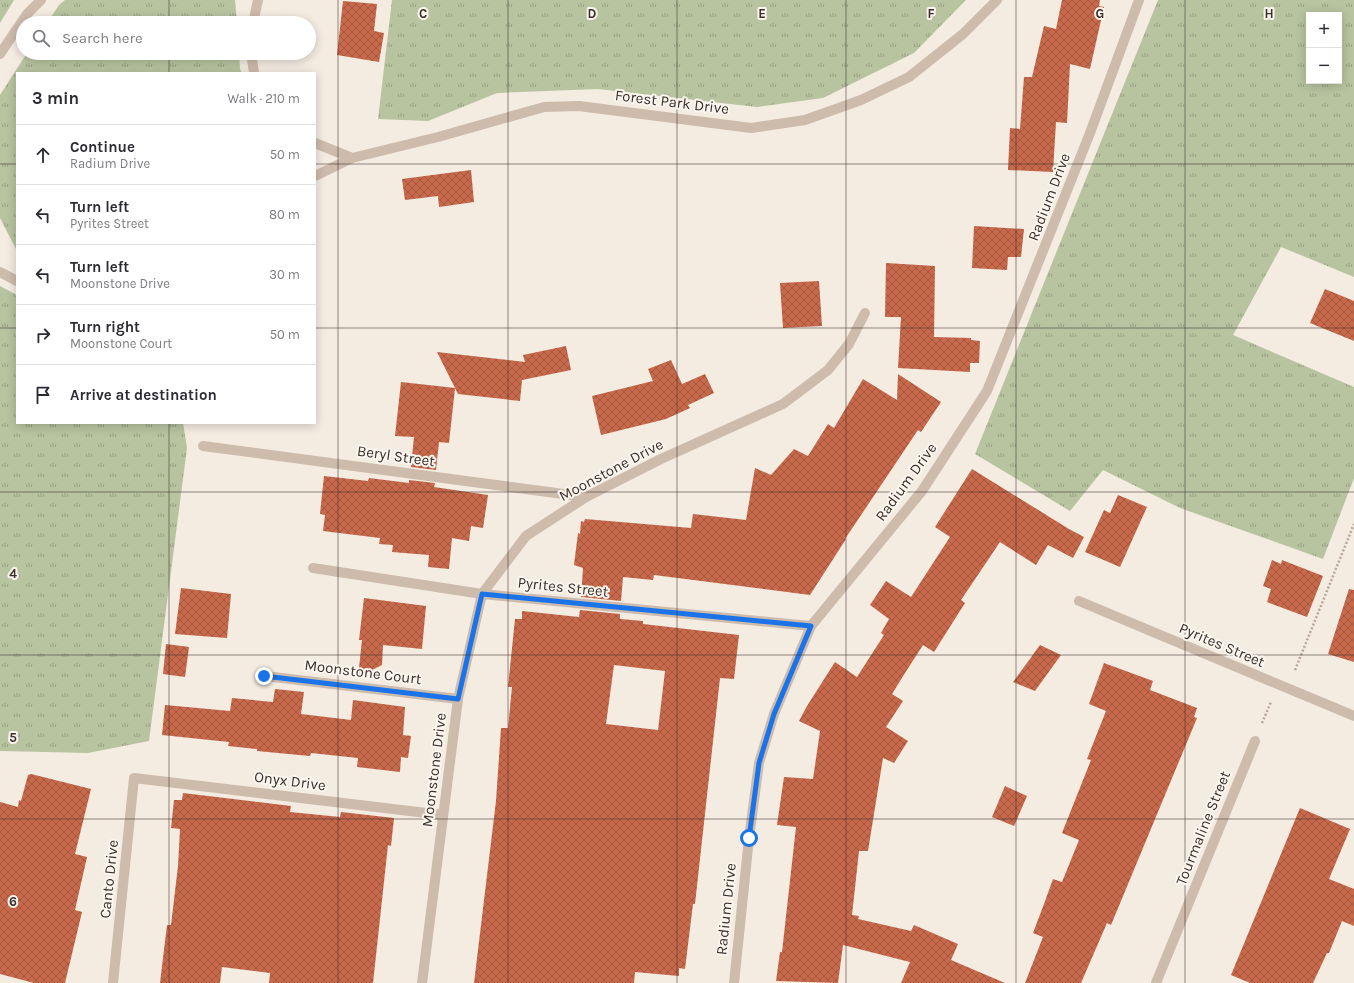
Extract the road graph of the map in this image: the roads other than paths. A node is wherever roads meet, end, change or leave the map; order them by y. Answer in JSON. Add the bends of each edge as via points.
{"nodes":[{"id":1,"x":41,"y":0,"type":"edge"},
{"id":2,"x":258,"y":0,"type":"edge"},
{"id":3,"x":997,"y":0,"type":"edge"},
{"id":4,"x":1139,"y":0,"type":"edge"},
{"id":5,"x":26,"y":16,"type":"edge"},
{"id":6,"x":255,"y":16,"type":"edge"},
{"id":7,"x":16,"y":30,"type":"edge"},
{"id":8,"x":0,"y":54,"type":"edge"},
{"id":9,"x":252,"y":60,"type":"edge"},
{"id":10,"x":254,"y":72,"type":"edge"},
{"id":11,"x":316,"y":143,"type":"edge"},
{"id":12,"x":352,"y":158,"type":"junction"},
{"id":13,"x":316,"y":176,"type":"edge"},
{"id":14,"x":0,"y":272,"type":"edge"},
{"id":15,"x":16,"y":280,"type":"edge"},
{"id":16,"x":865,"y":313,"type":"dead end"},
{"id":17,"x":203,"y":446,"type":"dead end"},
{"id":18,"x":586,"y":497,"type":"junction"},
{"id":19,"x":313,"y":568,"type":"dead end"},
{"id":20,"x":482,"y":594,"type":"junction"},
{"id":21,"x":1079,"y":601,"type":"dead end"},
{"id":22,"x":811,"y":626,"type":"junction"},
{"id":23,"x":264,"y":676,"type":"dead end"},
{"id":24,"x":458,"y":699,"type":"junction"},
{"id":25,"x":1354,"y":716,"type":"edge"},
{"id":26,"x":1255,"y":741,"type":"road end"},
{"id":27,"x":134,"y":778,"type":"joint"},
{"id":28,"x":443,"y":815,"type":"junction"},
{"id":29,"x":113,"y":983,"type":"edge"},
{"id":30,"x":422,"y":983,"type":"edge"},
{"id":31,"x":734,"y":983,"type":"edge"},
{"id":32,"x":1156,"y":983,"type":"edge"}],
"edges":[{"from":1,"to":5,"type":"street"},
{"from":2,"to":6,"type":"street"},
{"from":3,"to":12,"type":"street","name":"Forest Park Drive","via":[[963,34],[909,77],[861,100],[805,120],[751,128],[579,106],[544,107]]},
{"from":4,"to":22,"type":"street","name":"Radium Drive","via":[[1087,140],[987,391],[922,491]]},
{"from":7,"to":8,"type":"street"},
{"from":9,"to":10,"type":"street"},
{"from":11,"to":12,"type":"street"},
{"from":12,"to":13,"type":"street","name":"Forest Park Drive"},
{"from":14,"to":15,"type":"street"},
{"from":16,"to":18,"type":"street","name":"Moonstone Drive","via":[[849,344],[828,370],[783,404],[661,459]]},
{"from":17,"to":18,"type":"street","name":"Beryl Street"},
{"from":18,"to":20,"type":"street","name":"Moonstone Drive","via":[[526,536]]},
{"from":19,"to":20,"type":"street","name":"Pyrites Street"},
{"from":20,"to":22,"type":"street","name":"Pyrites Street"},
{"from":20,"to":24,"type":"street","name":"Moonstone Drive"},
{"from":21,"to":25,"type":"street","name":"Pyrites Street"},
{"from":22,"to":31,"type":"street","name":"Radium Drive","via":[[774,714],[759,763]]},
{"from":23,"to":24,"type":"street","name":"Moonstone Court"},
{"from":24,"to":28,"type":"street","name":"Moonstone Drive"},
{"from":26,"to":32,"type":"street","name":"Tourmaline Street"},
{"from":27,"to":28,"type":"street","name":"Onyx Drive"},
{"from":27,"to":29,"type":"street","name":"Canto Drive"},
{"from":28,"to":30,"type":"street","name":"Moonstone Drive"}]}
